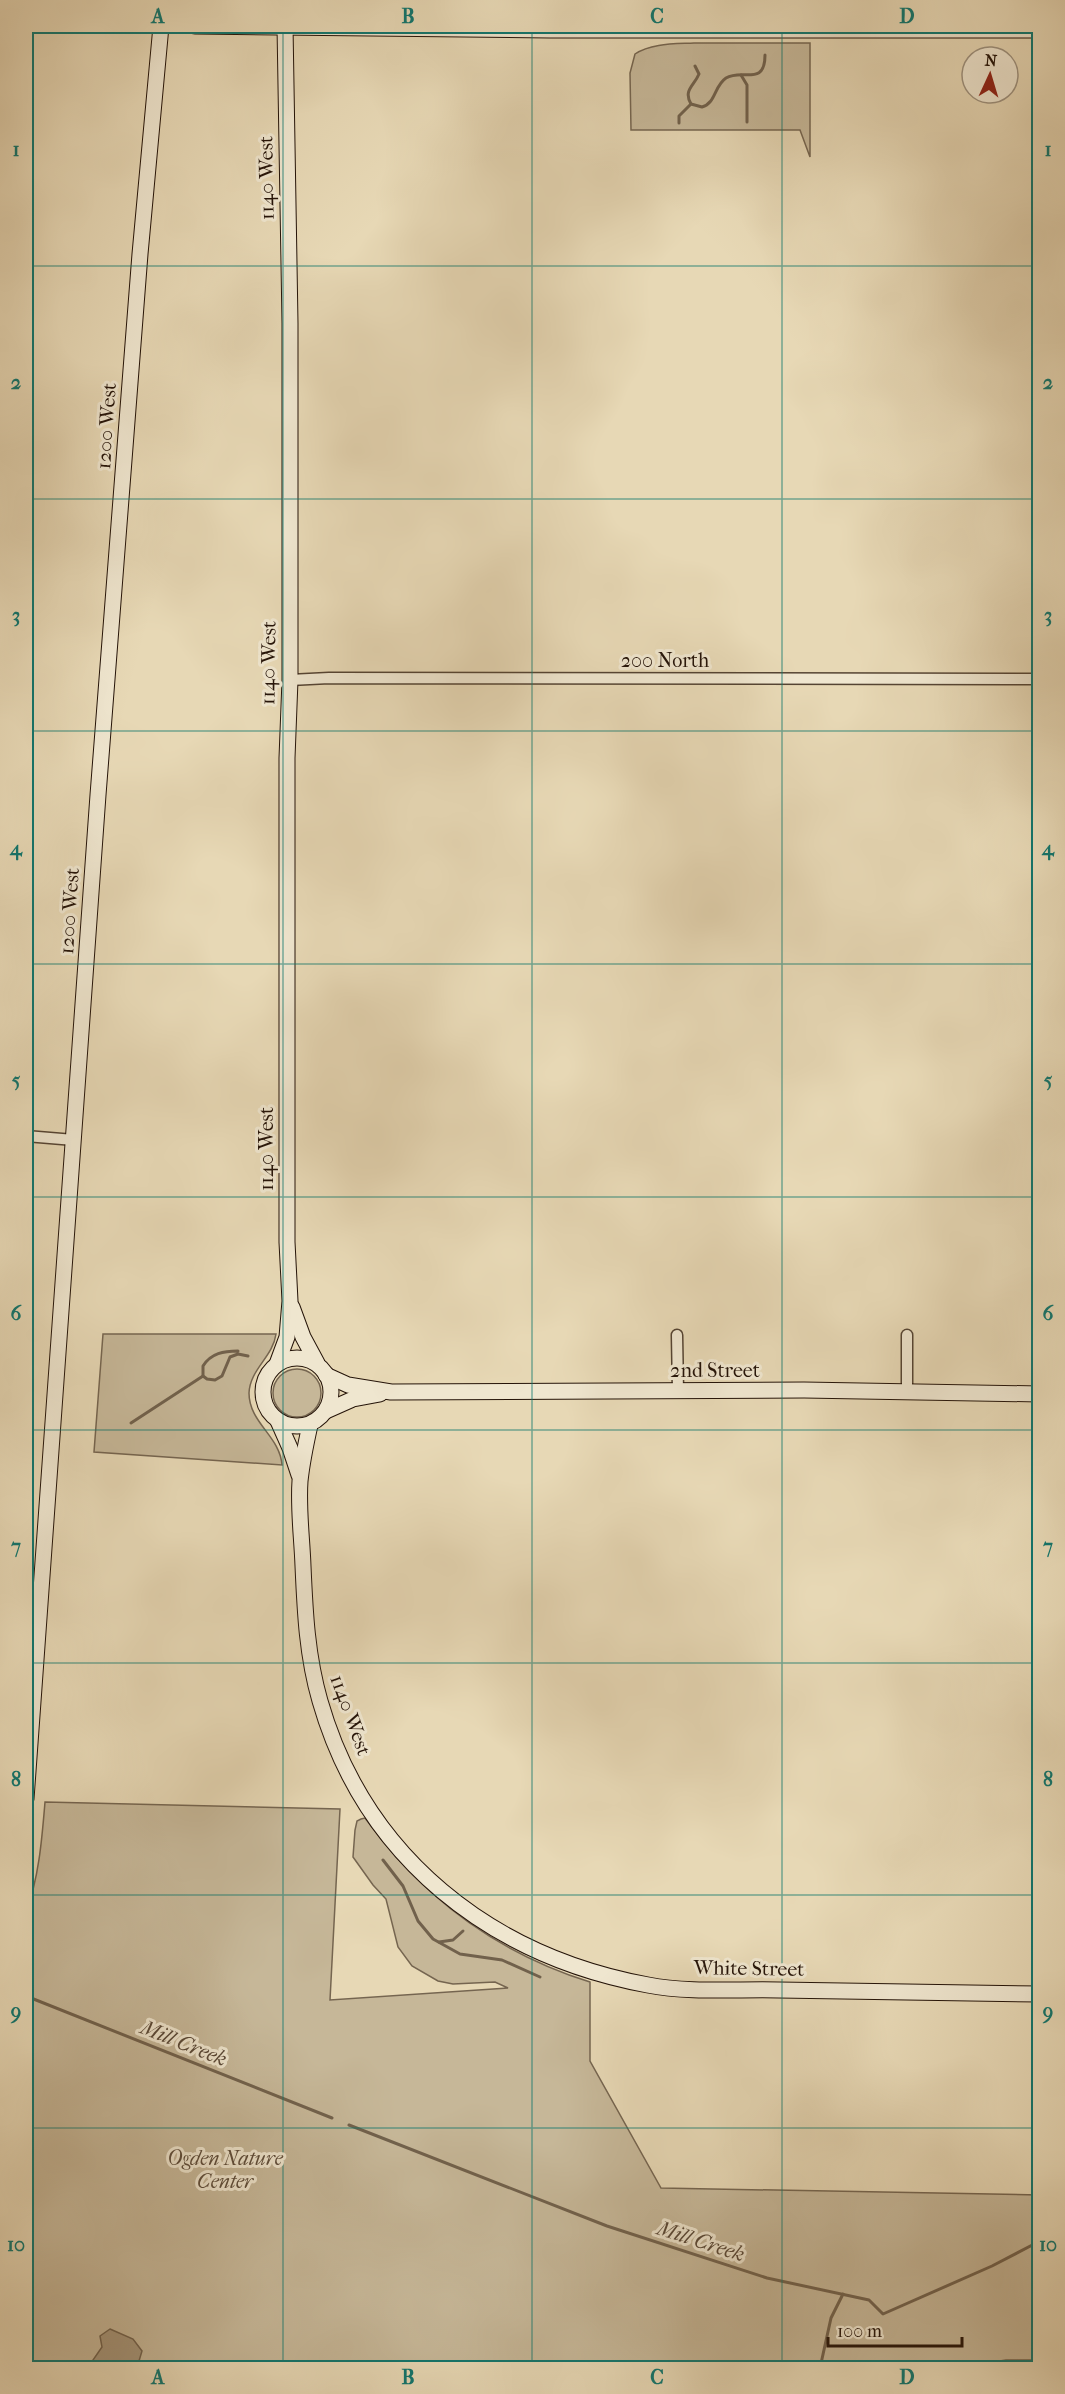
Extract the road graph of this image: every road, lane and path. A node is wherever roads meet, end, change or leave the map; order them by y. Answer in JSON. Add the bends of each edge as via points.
{"nodes":[{"id":1,"x":160,"y":26,"type":"edge"},
{"id":2,"x":195,"y":26,"type":"edge"},
{"id":3,"x":285,"y":26,"type":"edge"},
{"id":4,"x":1040,"y":30,"type":"edge"},
{"id":5,"x":1040,"y":678,"type":"edge"},
{"id":6,"x":290,"y":680,"type":"junction"},
{"id":7,"x":26,"y":1136,"type":"edge"},
{"id":8,"x":74,"y":1140,"type":"junction"},
{"id":9,"x":290,"y":1301,"type":"junction"},
{"id":10,"x":677,"y":1335,"type":"dead end"},
{"id":11,"x":907,"y":1335,"type":"dead end"},
{"id":12,"x":277,"y":1364,"type":"junction"},
{"id":13,"x":321,"y":1369,"type":"junction"},
{"id":14,"x":678,"y":1391,"type":"junction"},
{"id":15,"x":907,"y":1391,"type":"junction"},
{"id":16,"x":391,"y":1392,"type":"junction"},
{"id":17,"x":1040,"y":1394,"type":"edge"},
{"id":18,"x":326,"y":1411,"type":"junction"},
{"id":19,"x":278,"y":1421,"type":"junction"},
{"id":20,"x":310,"y":1425,"type":"junction"},
{"id":21,"x":300,"y":1481,"type":"junction"},
{"id":22,"x":26,"y":1799,"type":"edge"},
{"id":23,"x":473,"y":1916,"type":"joint"},
{"id":24,"x":1040,"y":1994,"type":"edge"}],
"edges":[{"from":1,"to":8,"type":"street","name":"1200 West"},
{"from":2,"to":3,"type":"street"},
{"from":3,"to":4,"type":"street"},
{"from":3,"to":6,"type":"street","name":"1140 West"},
{"from":5,"to":6,"type":"street","name":"200 North"},
{"from":6,"to":9,"type":"street","name":"1140 West"},
{"from":7,"to":8,"type":"street"},
{"from":8,"to":22,"type":"street","name":"1200 West"},
{"from":9,"to":12,"type":"street","name":"1140 West","via":[[286,1340]]},
{"from":9,"to":13,"type":"street","name":"1140 West","via":[[303,1337]]},
{"from":10,"to":14,"type":"street"},
{"from":11,"to":15,"type":"street"},
{"from":12,"to":13,"type":"street","via":[[297,1358]]},
{"from":12,"to":19,"type":"street","via":[[264,1382],[263,1393],[264,1404]]},
{"from":13,"to":16,"type":"street","name":"2nd Street","via":[[348,1385]]},
{"from":13,"to":18,"type":"street","via":[[331,1394]]},
{"from":14,"to":15,"type":"street","name":"2nd Street"},
{"from":14,"to":16,"type":"street","name":"2nd Street"},
{"from":15,"to":17,"type":"street","name":"2nd Street"},
{"from":16,"to":18,"type":"street","name":"2nd Street","via":[[353,1399]]},
{"from":18,"to":20,"type":"street"},
{"from":19,"to":20,"type":"street","via":[[288,1426]]},
{"from":19,"to":21,"type":"street","name":"1140 West"},
{"from":20,"to":21,"type":"street","name":"1140 West"},
{"from":21,"to":23,"type":"street","name":"1140 West","via":[[307,1636],[320,1701],[334,1741],[355,1784],[396,1844],[430,1882]]},
{"from":23,"to":24,"type":"street","name":"White Street","via":[[545,1956],[585,1971],[651,1986]]}]}
